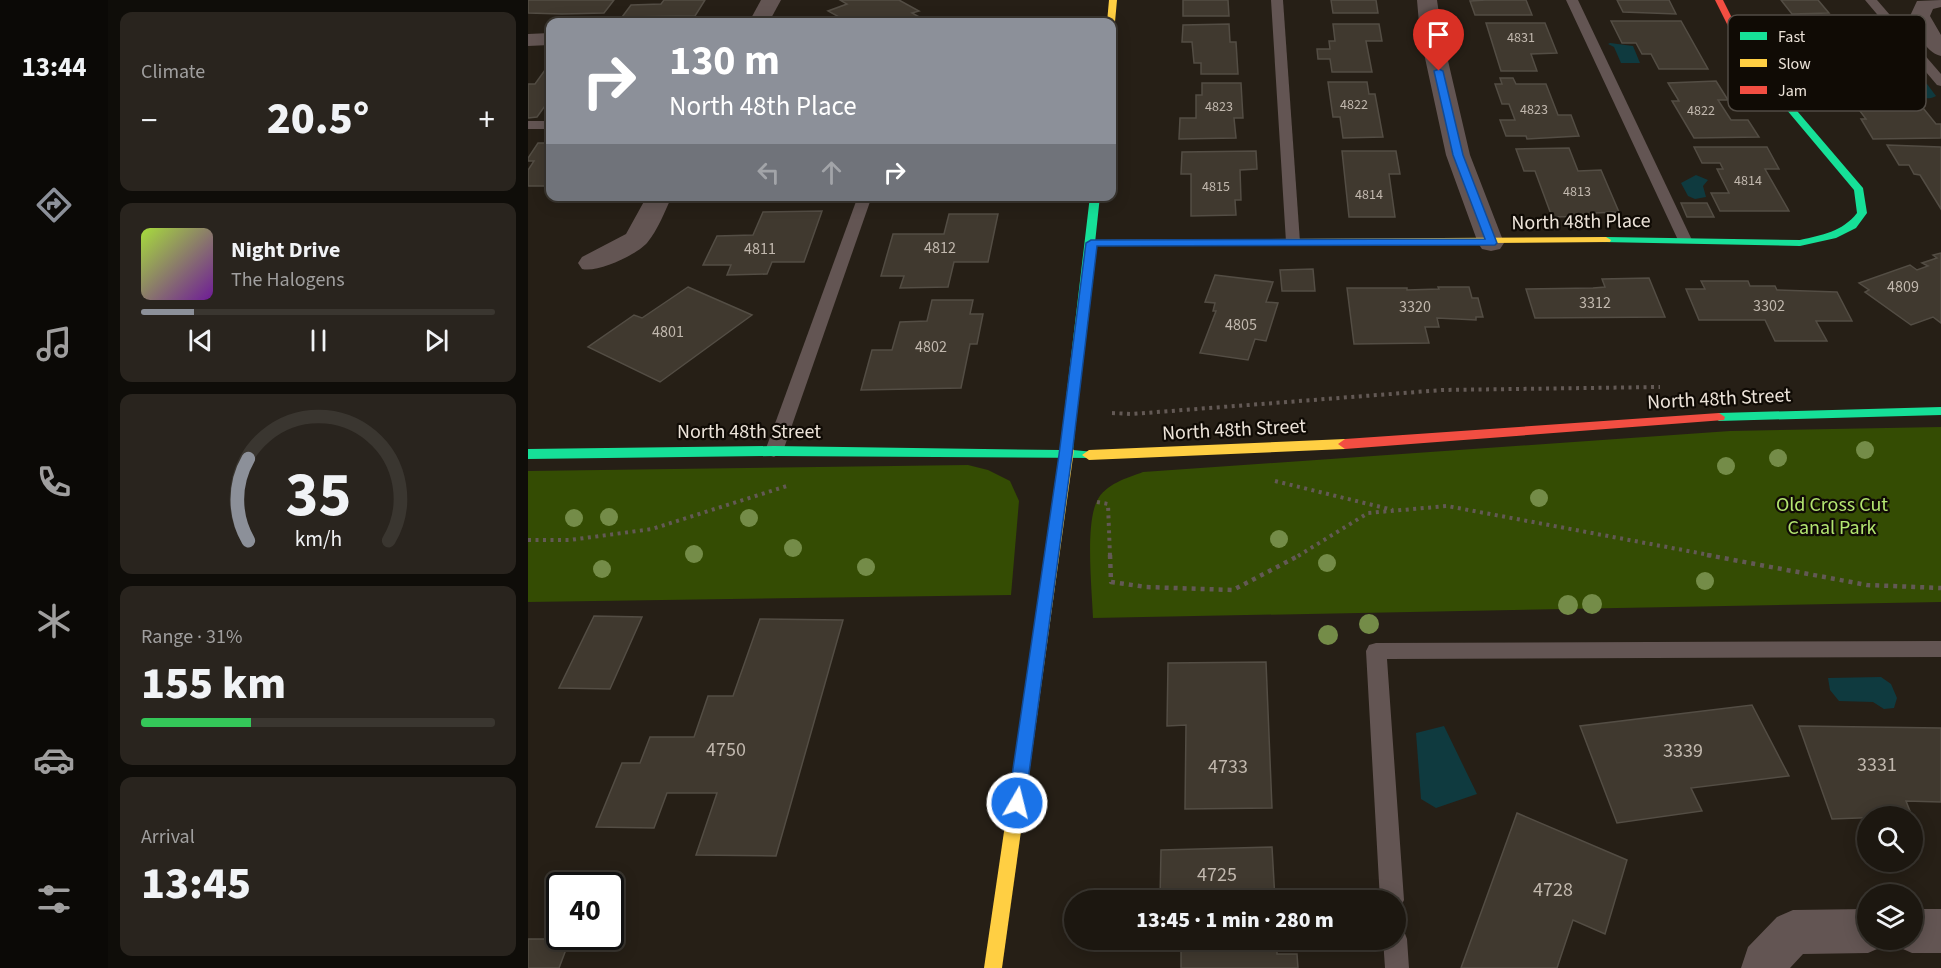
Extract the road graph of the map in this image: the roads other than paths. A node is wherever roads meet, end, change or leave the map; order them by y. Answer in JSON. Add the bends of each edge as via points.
{"nodes":[{"id":1,"x":771,"y":0,"type":"edge"},
{"id":2,"x":1113,"y":0,"type":"edge"},
{"id":3,"x":1277,"y":0,"type":"edge"},
{"id":4,"x":1427,"y":0,"type":"edge"},
{"id":5,"x":1572,"y":0,"type":"edge"},
{"id":6,"x":1719,"y":0,"type":"edge"},
{"id":7,"x":1871,"y":0,"type":"edge"},
{"id":8,"x":1941,"y":1,"type":"edge"},
{"id":9,"x":1884,"y":15,"type":"edge"},
{"id":10,"x":1920,"y":15,"type":"edge"},
{"id":11,"x":761,"y":18,"type":"edge"},
{"id":12,"x":1111,"y":18,"type":"edge"},
{"id":13,"x":1728,"y":18,"type":"edge"},
{"id":14,"x":1926,"y":25,"type":"edge"},
{"id":15,"x":546,"y":39,"type":"edge"},
{"id":16,"x":528,"y":40,"type":"edge"},
{"id":17,"x":1938,"y":43,"type":"edge"},
{"id":18,"x":1926,"y":64,"type":"edge"},
{"id":19,"x":1941,"y":82,"type":"edge"},
{"id":20,"x":1793,"y":111,"type":"edge"},
{"id":21,"x":528,"y":125,"type":"edge"},
{"id":22,"x":546,"y":125,"type":"edge"},
{"id":23,"x":657,"y":201,"type":"edge"},
{"id":24,"x":863,"y":201,"type":"edge"},
{"id":25,"x":1095,"y":201,"type":"edge"},
{"id":26,"x":1684,"y":240,"type":"junction"},
{"id":27,"x":1293,"y":242,"type":"junction"},
{"id":28,"x":1091,"y":243,"type":"junction"},
{"id":29,"x":1491,"y":243,"type":"junction"},
{"id":30,"x":592,"y":263,"type":"dead end"},
{"id":31,"x":1941,"y":411,"type":"edge"},
{"id":32,"x":774,"y":451,"type":"junction"},
{"id":33,"x":528,"y":454,"type":"edge"},
{"id":34,"x":1065,"y":455,"type":"junction"},
{"id":35,"x":1941,"y":649,"type":"edge"},
{"id":36,"x":1391,"y":890,"type":"edge"},
{"id":37,"x":1857,"y":931,"type":"edge"},
{"id":38,"x":1923,"y":931,"type":"edge"},
{"id":39,"x":1941,"y":931,"type":"edge"},
{"id":40,"x":1396,"y":950,"type":"edge"},
{"id":41,"x":1764,"y":965,"type":"edge"},
{"id":42,"x":993,"y":968,"type":"edge"},
{"id":43,"x":1397,"y":968,"type":"edge"}],
"edges":[{"from":1,"to":11,"type":"street"},
{"from":2,"to":12,"type":"street"},
{"from":3,"to":27,"type":"lane"},
{"from":4,"to":29,"type":"street","via":[[1458,155]]},
{"from":5,"to":26,"type":"lane"},
{"from":6,"to":13,"type":"street","name":"North 48th Place"},
{"from":7,"to":9,"type":"lane"},
{"from":8,"to":10,"type":"street","via":[[1924,4]]},
{"from":14,"to":17,"type":"street"},
{"from":15,"to":16,"type":"street"},
{"from":18,"to":19,"type":"lane"},
{"from":20,"to":26,"type":"street","name":"North 48th Place","via":[[1859,190],[1862,213],[1852,225],[1832,236],[1800,243]]},
{"from":21,"to":22,"type":"lane"},
{"from":23,"to":30,"type":"street","via":[[636,239]]},
{"from":24,"to":32,"type":"lane"},
{"from":25,"to":28,"type":"street"},
{"from":26,"to":29,"type":"street","name":"North 48th Place"},
{"from":27,"to":28,"type":"street","name":"North 48th Place"},
{"from":27,"to":29,"type":"street","name":"North 48th Place"},
{"from":28,"to":34,"type":"street"},
{"from":31,"to":34,"type":"street","name":"North 48th Street","via":[[1720,417],[1391,442]]},
{"from":32,"to":33,"type":"street","name":"North 48th Street"},
{"from":32,"to":34,"type":"street","name":"North 48th Street"},
{"from":34,"to":42,"type":"street"},
{"from":35,"to":36,"type":"lane","via":[[1376,651]]},
{"from":37,"to":41,"type":"street","via":[[1794,932]]},
{"from":38,"to":39,"type":"street"},
{"from":40,"to":43,"type":"lane"}]}
